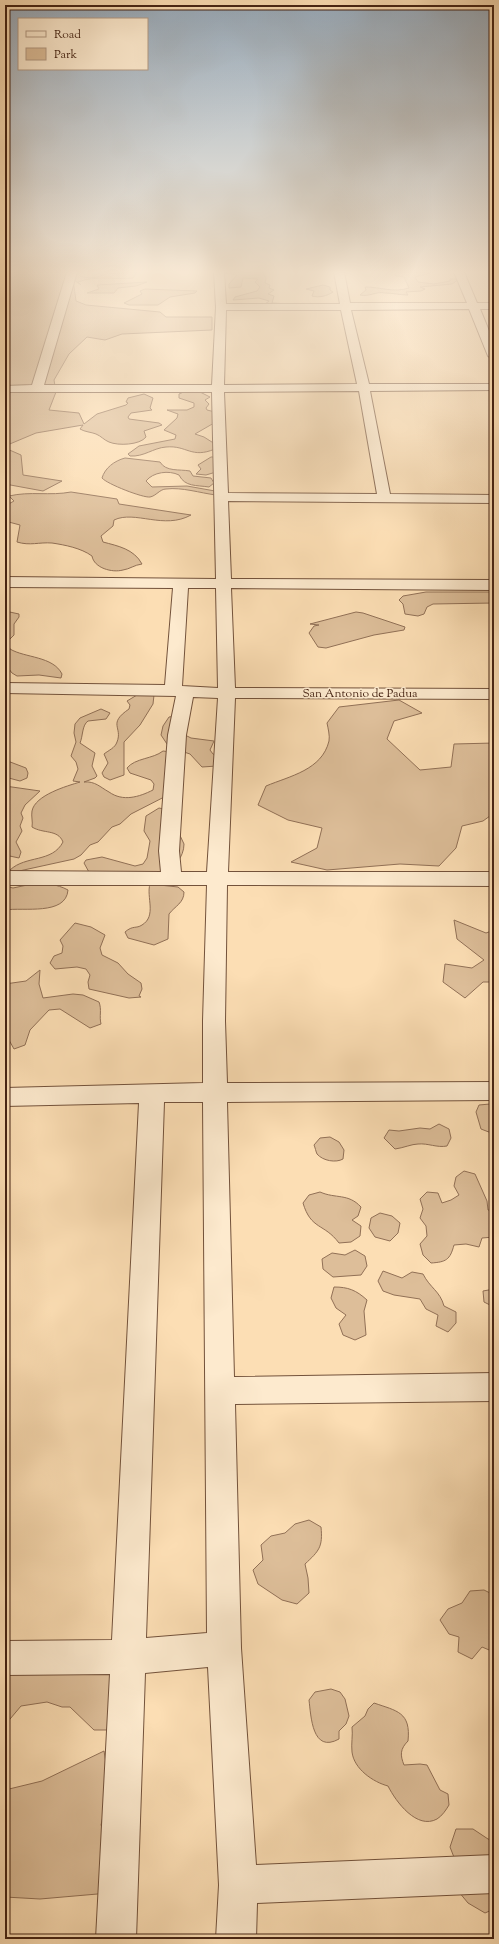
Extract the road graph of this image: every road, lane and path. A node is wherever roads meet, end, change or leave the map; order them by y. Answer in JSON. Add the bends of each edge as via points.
{"nodes":[{"id":1,"x":45,"y":363,"type":"edge"},
{"id":2,"x":219,"y":363,"type":"edge"},
{"id":3,"x":358,"y":363,"type":"edge"},
{"id":4,"x":494,"y":387,"type":"edge"},
{"id":5,"x":364,"y":388,"type":"junction"},
{"id":6,"x":5,"y":389,"type":"edge"},
{"id":7,"x":37,"y":389,"type":"junction"},
{"id":8,"x":218,"y":389,"type":"junction"},
{"id":9,"x":221,"y":497,"type":"junction"},
{"id":10,"x":384,"y":498,"type":"junction"},
{"id":11,"x":494,"y":499,"type":"edge"},
{"id":12,"x":5,"y":582,"type":"edge"},
{"id":13,"x":181,"y":584,"type":"junction"},
{"id":14,"x":222,"y":584,"type":"junction"},
{"id":15,"x":494,"y":586,"type":"edge"},
{"id":16,"x":5,"y":688,"type":"edge"},
{"id":17,"x":127,"y":689,"type":"junction"},
{"id":18,"x":179,"y":691,"type":"junction"},
{"id":19,"x":227,"y":693,"type":"junction"},
{"id":20,"x":494,"y":694,"type":"edge"},
{"id":21,"x":5,"y":702,"type":"edge"},
{"id":22,"x":5,"y":878,"type":"edge"},
{"id":23,"x":494,"y":879,"type":"edge"},
{"id":24,"x":172,"y":880,"type":"junction"},
{"id":25,"x":217,"y":880,"type":"junction"},
{"id":26,"x":494,"y":1091,"type":"edge"},
{"id":27,"x":152,"y":1093,"type":"junction"},
{"id":28,"x":215,"y":1093,"type":"junction"},
{"id":29,"x":5,"y":1097,"type":"edge"},
{"id":30,"x":494,"y":1387,"type":"edge"},
{"id":31,"x":219,"y":1391,"type":"junction"},
{"id":32,"x":224,"y":1648,"type":"junction"},
{"id":33,"x":129,"y":1657,"type":"junction"},
{"id":34,"x":5,"y":1658,"type":"edge"},
{"id":35,"x":494,"y":1874,"type":"edge"},
{"id":36,"x":238,"y":1885,"type":"junction"},
{"id":37,"x":116,"y":1939,"type":"edge"},
{"id":38,"x":236,"y":1939,"type":"edge"}],
"edges":[{"from":1,"to":7,"type":"street"},
{"from":2,"to":8,"type":"street"},
{"from":3,"to":5,"type":"street"},
{"from":4,"to":5,"type":"street"},
{"from":5,"to":8,"type":"street"},
{"from":5,"to":10,"type":"street"},
{"from":6,"to":7,"type":"street"},
{"from":7,"to":8,"type":"street"},
{"from":8,"to":9,"type":"street"},
{"from":9,"to":10,"type":"street"},
{"from":9,"to":14,"type":"street"},
{"from":10,"to":11,"type":"street"},
{"from":12,"to":13,"type":"street"},
{"from":13,"to":14,"type":"street"},
{"from":13,"to":18,"type":"street"},
{"from":14,"to":15,"type":"street"},
{"from":14,"to":19,"type":"street"},
{"from":16,"to":17,"type":"street","name":"San Antonio de Padua"},
{"from":17,"to":18,"type":"street","name":"San Antonio de Padua"},
{"from":17,"to":21,"type":"street","via":[[102,699]]},
{"from":18,"to":19,"type":"street","name":"San Antonio de Padua"},
{"from":18,"to":24,"type":"street","via":[[169,851]]},
{"from":19,"to":20,"type":"street","name":"San Antonio de Padua"},
{"from":19,"to":25,"type":"street"},
{"from":22,"to":24,"type":"street"},
{"from":23,"to":25,"type":"street"},
{"from":24,"to":25,"type":"street"},
{"from":25,"to":28,"type":"street"},
{"from":26,"to":28,"type":"street"},
{"from":27,"to":28,"type":"street"},
{"from":27,"to":29,"type":"street"},
{"from":27,"to":33,"type":"street"},
{"from":28,"to":31,"type":"street"},
{"from":30,"to":31,"type":"street"},
{"from":31,"to":32,"type":"street"},
{"from":32,"to":33,"type":"street"},
{"from":32,"to":36,"type":"street"},
{"from":33,"to":34,"type":"street"},
{"from":33,"to":37,"type":"street"},
{"from":35,"to":36,"type":"street"},
{"from":36,"to":38,"type":"street"}]}
